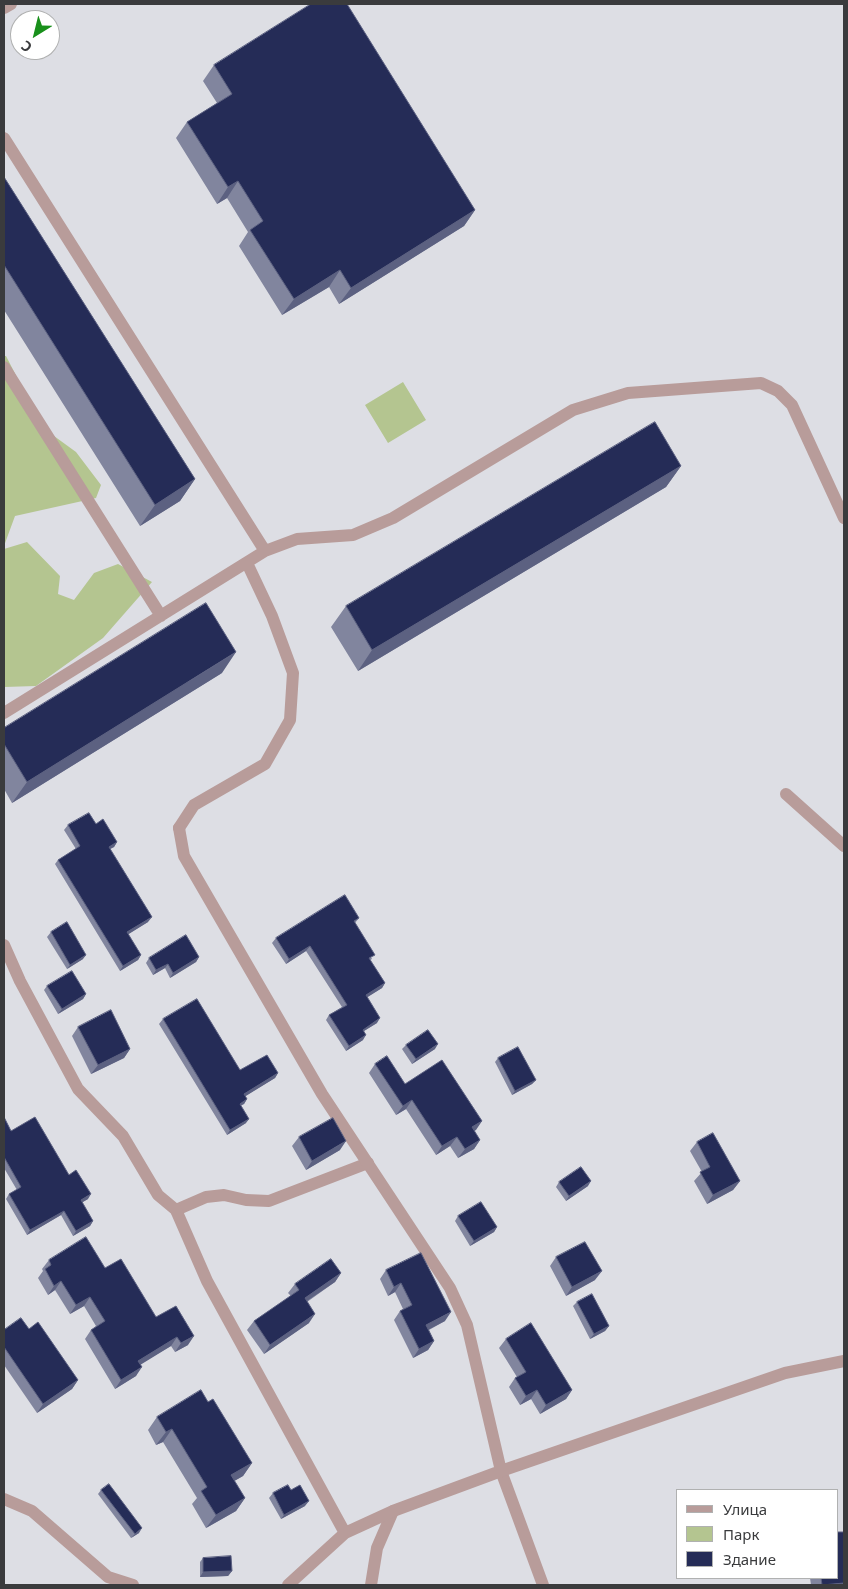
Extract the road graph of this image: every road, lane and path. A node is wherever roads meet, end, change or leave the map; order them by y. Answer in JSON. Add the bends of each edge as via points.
{"nodes":[{"id":1,"x":11,"y":4,"type":"edge"},
{"id":2,"x":4,"y":8,"type":"edge"},
{"id":3,"x":5,"y":142,"type":"edge"},
{"id":4,"x":4,"y":367,"type":"edge"},
{"id":5,"x":844,"y":518,"type":"edge"},
{"id":6,"x":265,"y":551,"type":"junction"},
{"id":7,"x":247,"y":563,"type":"junction"},
{"id":8,"x":161,"y":616,"type":"junction"},
{"id":9,"x":4,"y":713,"type":"edge"},
{"id":10,"x":786,"y":794,"type":"dead end"},
{"id":11,"x":844,"y":846,"type":"edge"},
{"id":12,"x":4,"y":945,"type":"edge"},
{"id":13,"x":368,"y":1163,"type":"junction"},
{"id":14,"x":176,"y":1210,"type":"junction"},
{"id":15,"x":844,"y":1361,"type":"edge"},
{"id":16,"x":501,"y":1471,"type":"junction"},
{"id":17,"x":4,"y":1500,"type":"edge"},
{"id":18,"x":393,"y":1511,"type":"junction"},
{"id":19,"x":345,"y":1533,"type":"junction"},
{"id":20,"x":133,"y":1585,"type":"edge"},
{"id":21,"x":288,"y":1585,"type":"edge"},
{"id":22,"x":371,"y":1585,"type":"edge"},
{"id":23,"x":543,"y":1585,"type":"edge"}],
"edges":[{"from":1,"to":2,"type":"street"},
{"from":3,"to":6,"type":"street"},
{"from":4,"to":8,"type":"street"},
{"from":5,"to":6,"type":"street","via":[[792,405],[778,391],[761,384],[628,394],[573,410],[393,518],[353,535],[297,539]]},
{"from":6,"to":7,"type":"street"},
{"from":7,"to":8,"type":"street"},
{"from":7,"to":13,"type":"street","via":[[272,616],[293,673],[290,720],[265,764],[194,805],[179,828],[184,856],[322,1094]]},
{"from":8,"to":9,"type":"street"},
{"from":10,"to":11,"type":"street"},
{"from":12,"to":14,"type":"street","via":[[78,1089],[123,1136],[158,1195]]},
{"from":13,"to":14,"type":"street","via":[[269,1200],[246,1200],[224,1195],[206,1197]]},
{"from":13,"to":16,"type":"street","via":[[450,1288],[460,1310]]},
{"from":14,"to":19,"type":"street","via":[[207,1281]]},
{"from":15,"to":16,"type":"street","via":[[785,1373]]},
{"from":16,"to":18,"type":"street"},
{"from":16,"to":23,"type":"street"},
{"from":17,"to":20,"type":"street","via":[[32,1511],[108,1578]]},
{"from":18,"to":19,"type":"street"},
{"from":18,"to":22,"type":"street","via":[[377,1548]]},
{"from":19,"to":21,"type":"street"}]}
